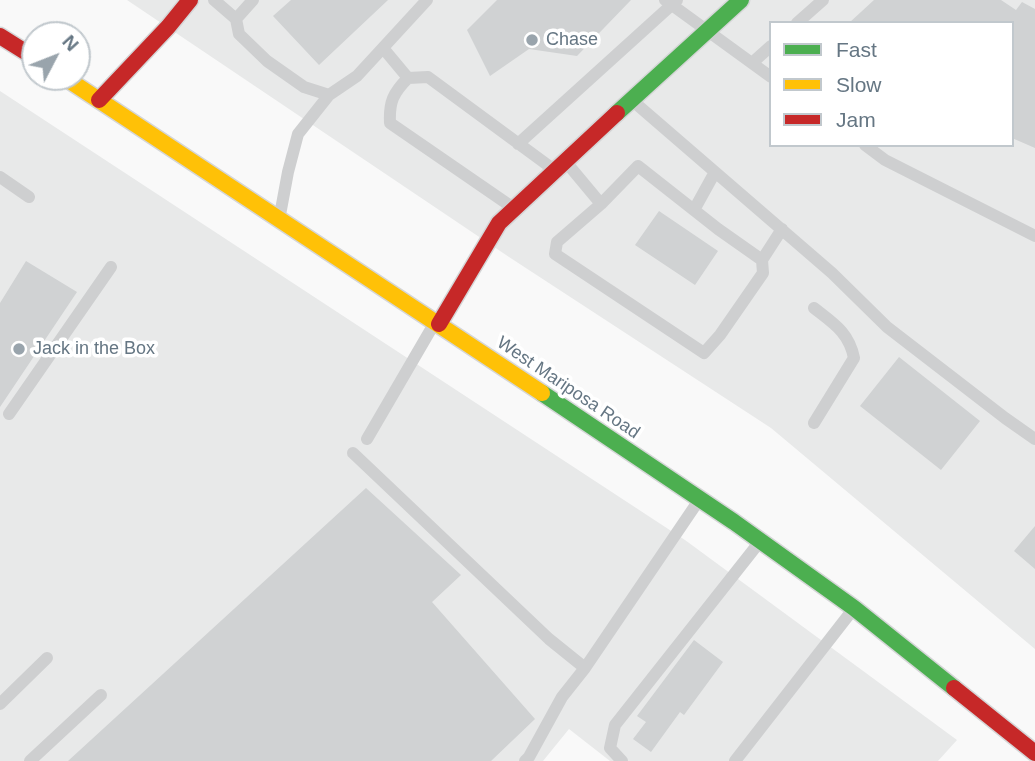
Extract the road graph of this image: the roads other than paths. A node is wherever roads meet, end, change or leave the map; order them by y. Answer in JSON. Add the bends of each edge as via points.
{"nodes":[{"id":1,"x":214,"y":0,"type":"edge"},
{"id":2,"x":253,"y":0,"type":"edge"},
{"id":3,"x":427,"y":0,"type":"edge"},
{"id":4,"x":741,"y":0,"type":"edge"},
{"id":5,"x":823,"y":0,"type":"edge"},
{"id":6,"x":185,"y":1,"type":"edge"},
{"id":7,"x":671,"y":2,"type":"edge"},
{"id":8,"x":236,"y":19,"type":"junction"},
{"id":9,"x":799,"y":21,"type":"edge"},
{"id":10,"x":707,"y":31,"type":"junction"},
{"id":11,"x":0,"y":36,"type":"edge"},
{"id":12,"x":383,"y":48,"type":"junction"},
{"id":13,"x":769,"y":48,"type":"edge"},
{"id":14,"x":21,"y":49,"type":"edge"},
{"id":15,"x":752,"y":63,"type":"junction"},
{"id":16,"x":769,"y":76,"type":"edge"},
{"id":17,"x":408,"y":78,"type":"junction"},
{"id":18,"x":85,"y":91,"type":"edge"},
{"id":19,"x":329,"y":95,"type":"junction"},
{"id":20,"x":99,"y":100,"type":"junction"},
{"id":21,"x":632,"y":100,"type":"junction"},
{"id":22,"x":518,"y":144,"type":"junction"},
{"id":23,"x":868,"y":147,"type":"edge"},
{"id":24,"x":561,"y":167,"type":"junction"},
{"id":25,"x":715,"y":172,"type":"junction"},
{"id":26,"x":0,"y":177,"type":"edge"},
{"id":27,"x":29,"y":197,"type":"dead end"},
{"id":28,"x":601,"y":204,"type":"junction"},
{"id":29,"x":515,"y":209,"type":"junction"},
{"id":30,"x":694,"y":209,"type":"junction"},
{"id":31,"x":280,"y":219,"type":"junction"},
{"id":32,"x":782,"y":229,"type":"junction"},
{"id":33,"x":1035,"y":236,"type":"edge"},
{"id":34,"x":762,"y":260,"type":"junction"},
{"id":35,"x":111,"y":267,"type":"dead end"},
{"id":36,"x":814,"y":308,"type":"dead end"},
{"id":37,"x":437,"y":323,"type":"junction"},
{"id":38,"x":9,"y":414,"type":"dead end"},
{"id":39,"x":814,"y":423,"type":"dead end"},
{"id":40,"x":367,"y":439,"type":"dead end"},
{"id":41,"x":1035,"y":439,"type":"edge"},
{"id":42,"x":353,"y":453,"type":"dead end"},
{"id":43,"x":699,"y":500,"type":"junction"},
{"id":44,"x":761,"y":541,"type":"junction"},
{"id":45,"x":854,"y":608,"type":"junction"},
{"id":46,"x":47,"y":658,"type":"dead end"},
{"id":47,"x":584,"y":668,"type":"junction"},
{"id":48,"x":101,"y":695,"type":"dead end"},
{"id":49,"x":0,"y":704,"type":"edge"},
{"id":50,"x":1035,"y":753,"type":"edge"},
{"id":51,"x":30,"y":761,"type":"edge"},
{"id":52,"x":525,"y":761,"type":"edge"},
{"id":53,"x":622,"y":761,"type":"edge"},
{"id":54,"x":735,"y":761,"type":"edge"}],
"edges":[{"from":1,"to":8,"type":"lane"},
{"from":2,"to":8,"type":"lane"},
{"from":3,"to":12,"type":"lane"},
{"from":4,"to":10,"type":"main road"},
{"from":5,"to":9,"type":"lane"},
{"from":6,"to":20,"type":"main road"},
{"from":7,"to":10,"type":"lane"},
{"from":7,"to":22,"type":"lane"},
{"from":8,"to":19,"type":"lane","via":[[239,34],[267,61],[304,87]]},
{"from":10,"to":15,"type":"lane"},
{"from":10,"to":21,"type":"main road"},
{"from":11,"to":14,"type":"main road"},
{"from":12,"to":17,"type":"lane"},
{"from":12,"to":19,"type":"lane","via":[[357,76]]},
{"from":13,"to":15,"type":"lane"},
{"from":15,"to":16,"type":"lane"},
{"from":17,"to":22,"type":"lane","via":[[428,77]]},
{"from":17,"to":29,"type":"lane","via":[[396,90],[389,108],[390,123]]},
{"from":18,"to":20,"type":"main road","name":"West Mariposa Road"},
{"from":19,"to":31,"type":"lane","via":[[299,134]]},
{"from":20,"to":31,"type":"main road","name":"West Mariposa Road"},
{"from":21,"to":24,"type":"main road"},
{"from":21,"to":25,"type":"lane"},
{"from":22,"to":24,"type":"lane"},
{"from":23,"to":33,"type":"lane"},
{"from":24,"to":28,"type":"lane"},
{"from":24,"to":29,"type":"main road"},
{"from":25,"to":30,"type":"lane"},
{"from":25,"to":32,"type":"lane"},
{"from":26,"to":27,"type":"lane"},
{"from":28,"to":30,"type":"lane","via":[[638,166]]},
{"from":28,"to":34,"type":"lane","via":[[558,242],[555,254],[704,353],[763,272]]},
{"from":29,"to":37,"type":"main road","via":[[499,223]]},
{"from":30,"to":34,"type":"lane"},
{"from":31,"to":37,"type":"main road","name":"West Mariposa Road"},
{"from":32,"to":34,"type":"lane"},
{"from":32,"to":41,"type":"lane","via":[[887,327]]},
{"from":35,"to":38,"type":"lane"},
{"from":36,"to":39,"type":"lane","via":[[843,331],[854,358]]},
{"from":37,"to":40,"type":"lane"},
{"from":37,"to":43,"type":"main road","name":"West Mariposa Road"},
{"from":42,"to":47,"type":"lane"},
{"from":43,"to":44,"type":"main road","name":"West Mariposa Road"},
{"from":43,"to":47,"type":"lane"},
{"from":44,"to":45,"type":"main road","name":"West Mariposa Road"},
{"from":44,"to":53,"type":"lane","via":[[615,725],[610,748]]},
{"from":45,"to":50,"type":"main road","name":"West Mariposa Road"},
{"from":45,"to":54,"type":"lane"},
{"from":46,"to":49,"type":"lane"},
{"from":47,"to":52,"type":"lane","via":[[562,696]]},
{"from":48,"to":51,"type":"lane"}]}
